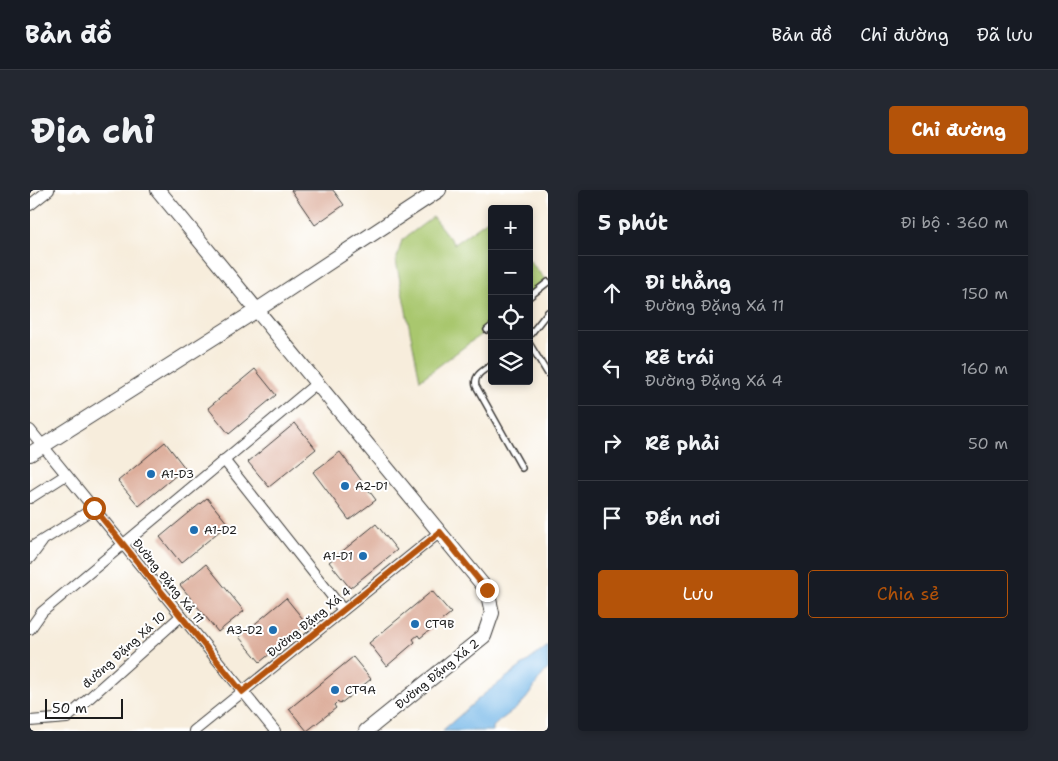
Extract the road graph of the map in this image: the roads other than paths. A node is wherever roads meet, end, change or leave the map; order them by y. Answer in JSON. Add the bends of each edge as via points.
{"nodes":[{"id":1,"x":49,"y":190,"type":"edge"},
{"id":2,"x":158,"y":190,"type":"edge"},
{"id":3,"x":439,"y":190,"type":"edge"},
{"id":4,"x":30,"y":205,"type":"edge"},
{"id":5,"x":548,"y":282,"type":"edge"},
{"id":6,"x":532,"y":295,"type":"edge"},
{"id":7,"x":257,"y":310,"type":"junction"},
{"id":8,"x":548,"y":312,"type":"edge"},
{"id":9,"x":533,"y":331,"type":"edge"},
{"id":10,"x":533,"y":350,"type":"edge"},
{"id":11,"x":488,"y":367,"type":"edge"},
{"id":12,"x":548,"y":374,"type":"edge"},
{"id":13,"x":317,"y":383,"type":"junction"},
{"id":14,"x":30,"y":430,"type":"edge"},
{"id":15,"x":42,"y":446,"type":"junction"},
{"id":16,"x":30,"y":454,"type":"edge"},
{"id":17,"x":224,"y":460,"type":"junction"},
{"id":18,"x":522,"y":468,"type":"dead end"},
{"id":19,"x":66,"y":475,"type":"junction"},
{"id":20,"x":30,"y":498,"type":"edge"},
{"id":21,"x":94,"y":508,"type":"junction"},
{"id":22,"x":440,"y":532,"type":"junction"},
{"id":23,"x":44,"y":539,"type":"junction"},
{"id":24,"x":123,"y":545,"type":"junction"},
{"id":25,"x":30,"y":548,"type":"edge"},
{"id":26,"x":30,"y":558,"type":"edge"},
{"id":27,"x":343,"y":610,"type":"junction"},
{"id":28,"x":181,"y":616,"type":"junction"},
{"id":29,"x":30,"y":629,"type":"edge"},
{"id":30,"x":242,"y":692,"type":"junction"},
{"id":31,"x":30,"y":722,"type":"edge"},
{"id":32,"x":38,"y":731,"type":"edge"},
{"id":33,"x":194,"y":731,"type":"edge"},
{"id":34,"x":274,"y":731,"type":"edge"},
{"id":35,"x":366,"y":731,"type":"edge"}],
"edges":[{"from":1,"to":4,"type":"street"},
{"from":2,"to":7,"type":"street"},
{"from":3,"to":7,"type":"street"},
{"from":5,"to":6,"type":"lane"},
{"from":7,"to":13,"type":"street"},
{"from":7,"to":15,"type":"street"},
{"from":8,"to":9,"type":"lane"},
{"from":10,"to":12,"type":"lane"},
{"from":11,"to":18,"type":"lane","via":[[477,375],[476,386]]},
{"from":13,"to":17,"type":"street"},
{"from":13,"to":22,"type":"street"},
{"from":14,"to":15,"type":"street","name":"Đường Đặng Xá 11"},
{"from":15,"to":16,"type":"street"},
{"from":15,"to":19,"type":"street","name":"Đường Đặng Xá 11"},
{"from":17,"to":24,"type":"street"},
{"from":17,"to":27,"type":"street"},
{"from":19,"to":20,"type":"street"},
{"from":19,"to":21,"type":"street","name":"Đường Đặng Xá 11"},
{"from":21,"to":23,"type":"street"},
{"from":21,"to":24,"type":"street","name":"Đường Đặng Xá 11"},
{"from":22,"to":27,"type":"street","name":"Đường Đặng Xá 4"},
{"from":22,"to":35,"type":"street","name":"Đường Đặng Xá 2","via":[[487,590],[492,613],[484,636]]},
{"from":23,"to":25,"type":"street"},
{"from":23,"to":26,"type":"street"},
{"from":24,"to":28,"type":"street","name":"Đường Đặng Xá 11"},
{"from":24,"to":29,"type":"street","via":[[42,612]]},
{"from":27,"to":30,"type":"street","name":"Đường Đặng Xá 4"},
{"from":28,"to":30,"type":"street","name":"Đường Đặng Xá 11"},
{"from":28,"to":31,"type":"street","name":"đường Đặng Xá 10","via":[[67,718]]},
{"from":30,"to":33,"type":"street","name":"Đường Đặng Xá 4"},
{"from":30,"to":34,"type":"street","name":"Đường Đặng Xá 11"},
{"from":31,"to":32,"type":"street"}]}
